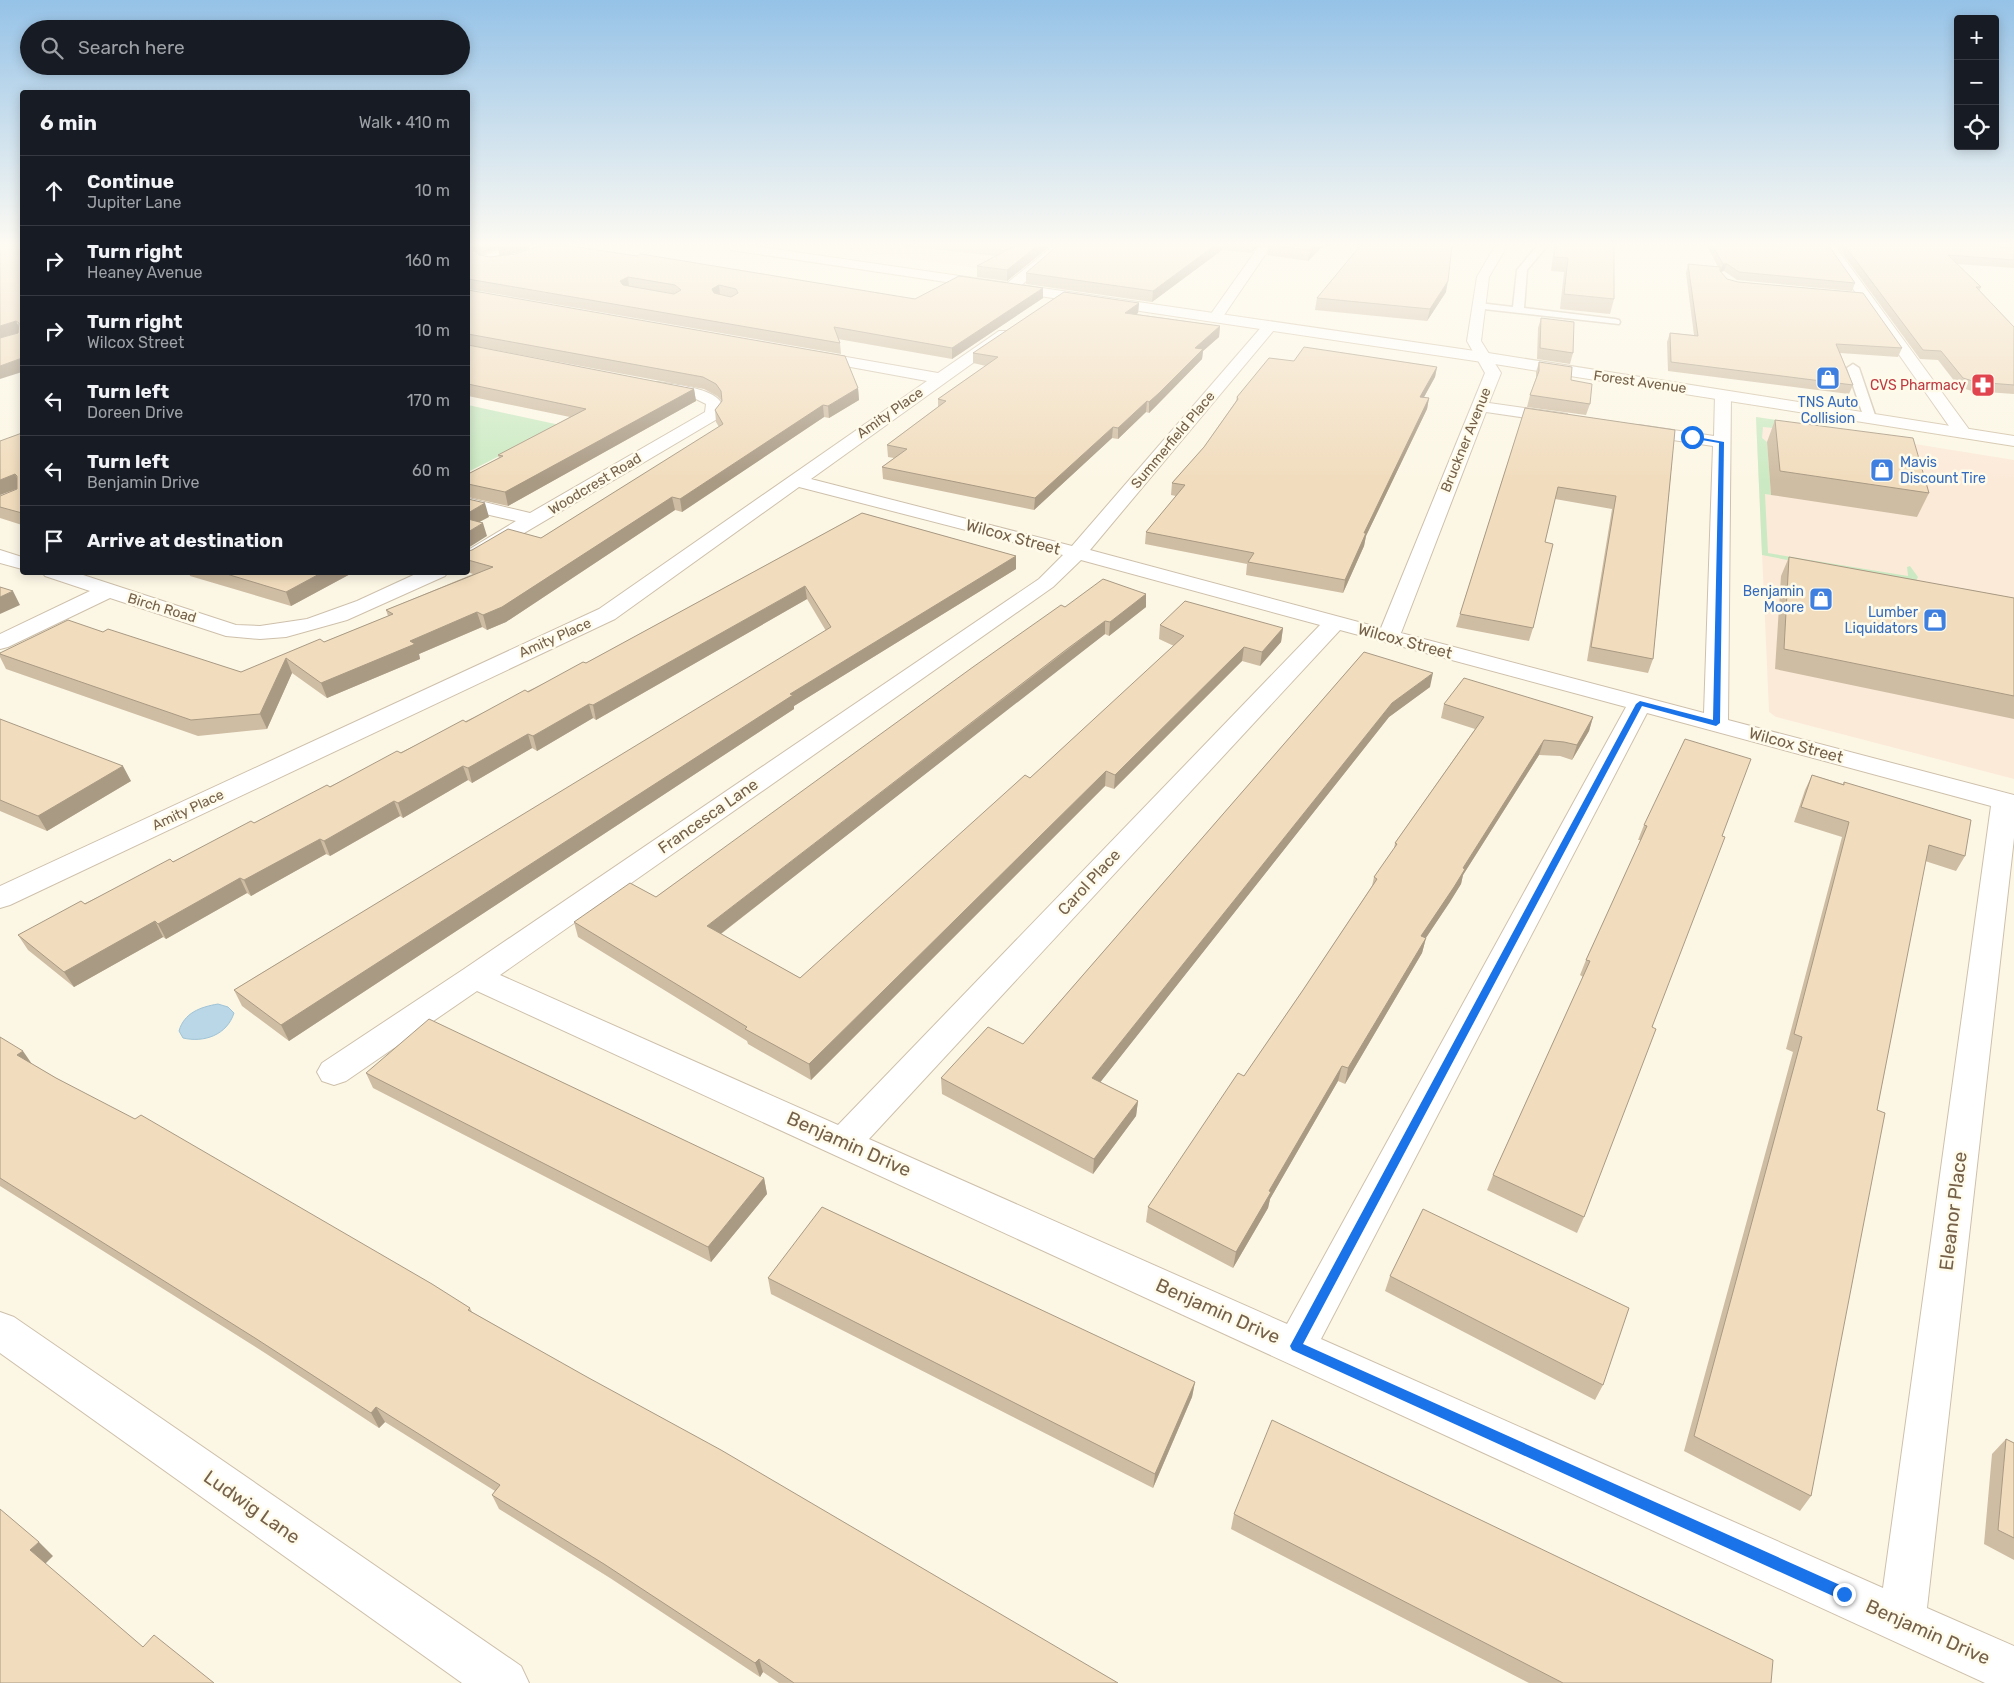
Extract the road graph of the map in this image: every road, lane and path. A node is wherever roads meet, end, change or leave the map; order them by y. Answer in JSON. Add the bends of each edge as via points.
{"nodes":[{"id":1,"x":1017,"y":325,"type":"edge"},
{"id":2,"x":1254,"y":325,"type":"edge"},
{"id":3,"x":1476,"y":325,"type":"edge"},
{"id":4,"x":1885,"y":325,"type":"edge"},
{"id":5,"x":1269,"y":327,"type":"junction"},
{"id":6,"x":802,"y":354,"type":"edge"},
{"id":7,"x":1482,"y":357,"type":"junction"},
{"id":8,"x":1853,"y":368,"type":"dead end"},
{"id":9,"x":938,"y":378,"type":"junction"},
{"id":10,"x":640,"y":383,"type":"edge"},
{"id":11,"x":1723,"y":394,"type":"junction"},
{"id":12,"x":1479,"y":406,"type":"junction"},
{"id":13,"x":1870,"y":418,"type":"junction"},
{"id":14,"x":1575,"y":420,"type":"edge"},
{"id":15,"x":1624,"y":427,"type":"edge"},
{"id":16,"x":1962,"y":432,"type":"junction"},
{"id":17,"x":2014,"y":440,"type":"edge"},
{"id":18,"x":1722,"y":442,"type":"junction"},
{"id":19,"x":795,"y":480,"type":"junction"},
{"id":20,"x":470,"y":504,"type":"edge"},
{"id":21,"x":534,"y":520,"type":"junction"},
{"id":22,"x":1076,"y":553,"type":"junction"},
{"id":23,"x":0,"y":556,"type":"edge"},
{"id":24,"x":470,"y":557,"type":"edge"},
{"id":25,"x":20,"y":562,"type":"edge"},
{"id":26,"x":61,"y":575,"type":"edge"},
{"id":27,"x":431,"y":575,"type":"edge"},
{"id":28,"x":108,"y":591,"type":"junction"},
{"id":29,"x":1334,"y":622,"type":"junction"},
{"id":30,"x":1389,"y":636,"type":"junction"},
{"id":31,"x":0,"y":642,"type":"edge"},
{"id":32,"x":1640,"y":704,"type":"junction"},
{"id":33,"x":1716,"y":723,"type":"junction"},
{"id":34,"x":2009,"y":803,"type":"edge"},
{"id":35,"x":1,"y":897,"type":"edge"},
{"id":36,"x":476,"y":977,"type":"junction"},
{"id":37,"x":334,"y":1072,"type":"dead end"},
{"id":38,"x":844,"y":1142,"type":"junction"},
{"id":39,"x":0,"y":1330,"type":"edge"},
{"id":40,"x":1296,"y":1346,"type":"junction"},
{"id":41,"x":1902,"y":1620,"type":"junction"},
{"id":42,"x":2014,"y":1671,"type":"edge"},
{"id":43,"x":504,"y":1683,"type":"edge"}],
"edges":[{"from":1,"to":9,"type":"street","name":"Amity Place"},
{"from":2,"to":5,"type":"street","name":"Forest Avenue"},
{"from":3,"to":7,"type":"street","name":"Bruckner Avenue","via":[[1474,341]]},
{"from":4,"to":16,"type":"street"},
{"from":5,"to":7,"type":"street","name":"Forest Avenue"},
{"from":5,"to":22,"type":"street","name":"Summerfield Place"},
{"from":6,"to":9,"type":"street"},
{"from":7,"to":11,"type":"street","name":"Forest Avenue"},
{"from":7,"to":12,"type":"street","name":"Bruckner Avenue","via":[[1493,373]]},
{"from":8,"to":13,"type":"lane"},
{"from":9,"to":19,"type":"street","name":"Amity Place"},
{"from":10,"to":21,"type":"street","name":"Woodcrest Road","via":[[698,394],[714,402],[713,414]]},
{"from":11,"to":13,"type":"street","name":"Forest Avenue"},
{"from":11,"to":18,"type":"street"},
{"from":12,"to":14,"type":"street"},
{"from":12,"to":30,"type":"street","name":"Bruckner Avenue"},
{"from":13,"to":16,"type":"street","name":"Forest Avenue"},
{"from":15,"to":18,"type":"street"},
{"from":16,"to":17,"type":"street","name":"Forest Avenue"},
{"from":18,"to":33,"type":"street"},
{"from":19,"to":22,"type":"street","name":"Wilcox Street"},
{"from":19,"to":35,"type":"street","name":"Amity Place","via":[[608,614]]},
{"from":20,"to":21,"type":"street"},
{"from":21,"to":24,"type":"street","name":"Woodcrest Road"},
{"from":22,"to":29,"type":"street","name":"Wilcox Street"},
{"from":22,"to":36,"type":"street","name":"Francesca Lane","via":[[1046,583]]},
{"from":23,"to":25,"type":"street"},
{"from":26,"to":28,"type":"street","name":"Birch Road"},
{"from":27,"to":28,"type":"street","name":"Birch Road","via":[[319,623],[274,633],[234,630]]},
{"from":28,"to":31,"type":"street"},
{"from":29,"to":30,"type":"street","name":"Wilcox Street"},
{"from":29,"to":38,"type":"street","name":"Carol Place"},
{"from":30,"to":32,"type":"street","name":"Wilcox Street"},
{"from":32,"to":33,"type":"street","name":"Wilcox Street"},
{"from":32,"to":40,"type":"street"},
{"from":33,"to":34,"type":"street","name":"Wilcox Street"},
{"from":34,"to":41,"type":"street","name":"Eleanor Place"},
{"from":36,"to":37,"type":"street","name":"Francesca Lane"},
{"from":36,"to":38,"type":"street","name":"Benjamin Drive"},
{"from":38,"to":40,"type":"street","name":"Benjamin Drive"},
{"from":39,"to":43,"type":"street","name":"Ludwig Lane"},
{"from":40,"to":41,"type":"street","name":"Benjamin Drive"},
{"from":41,"to":42,"type":"street","name":"Benjamin Drive"}]}
